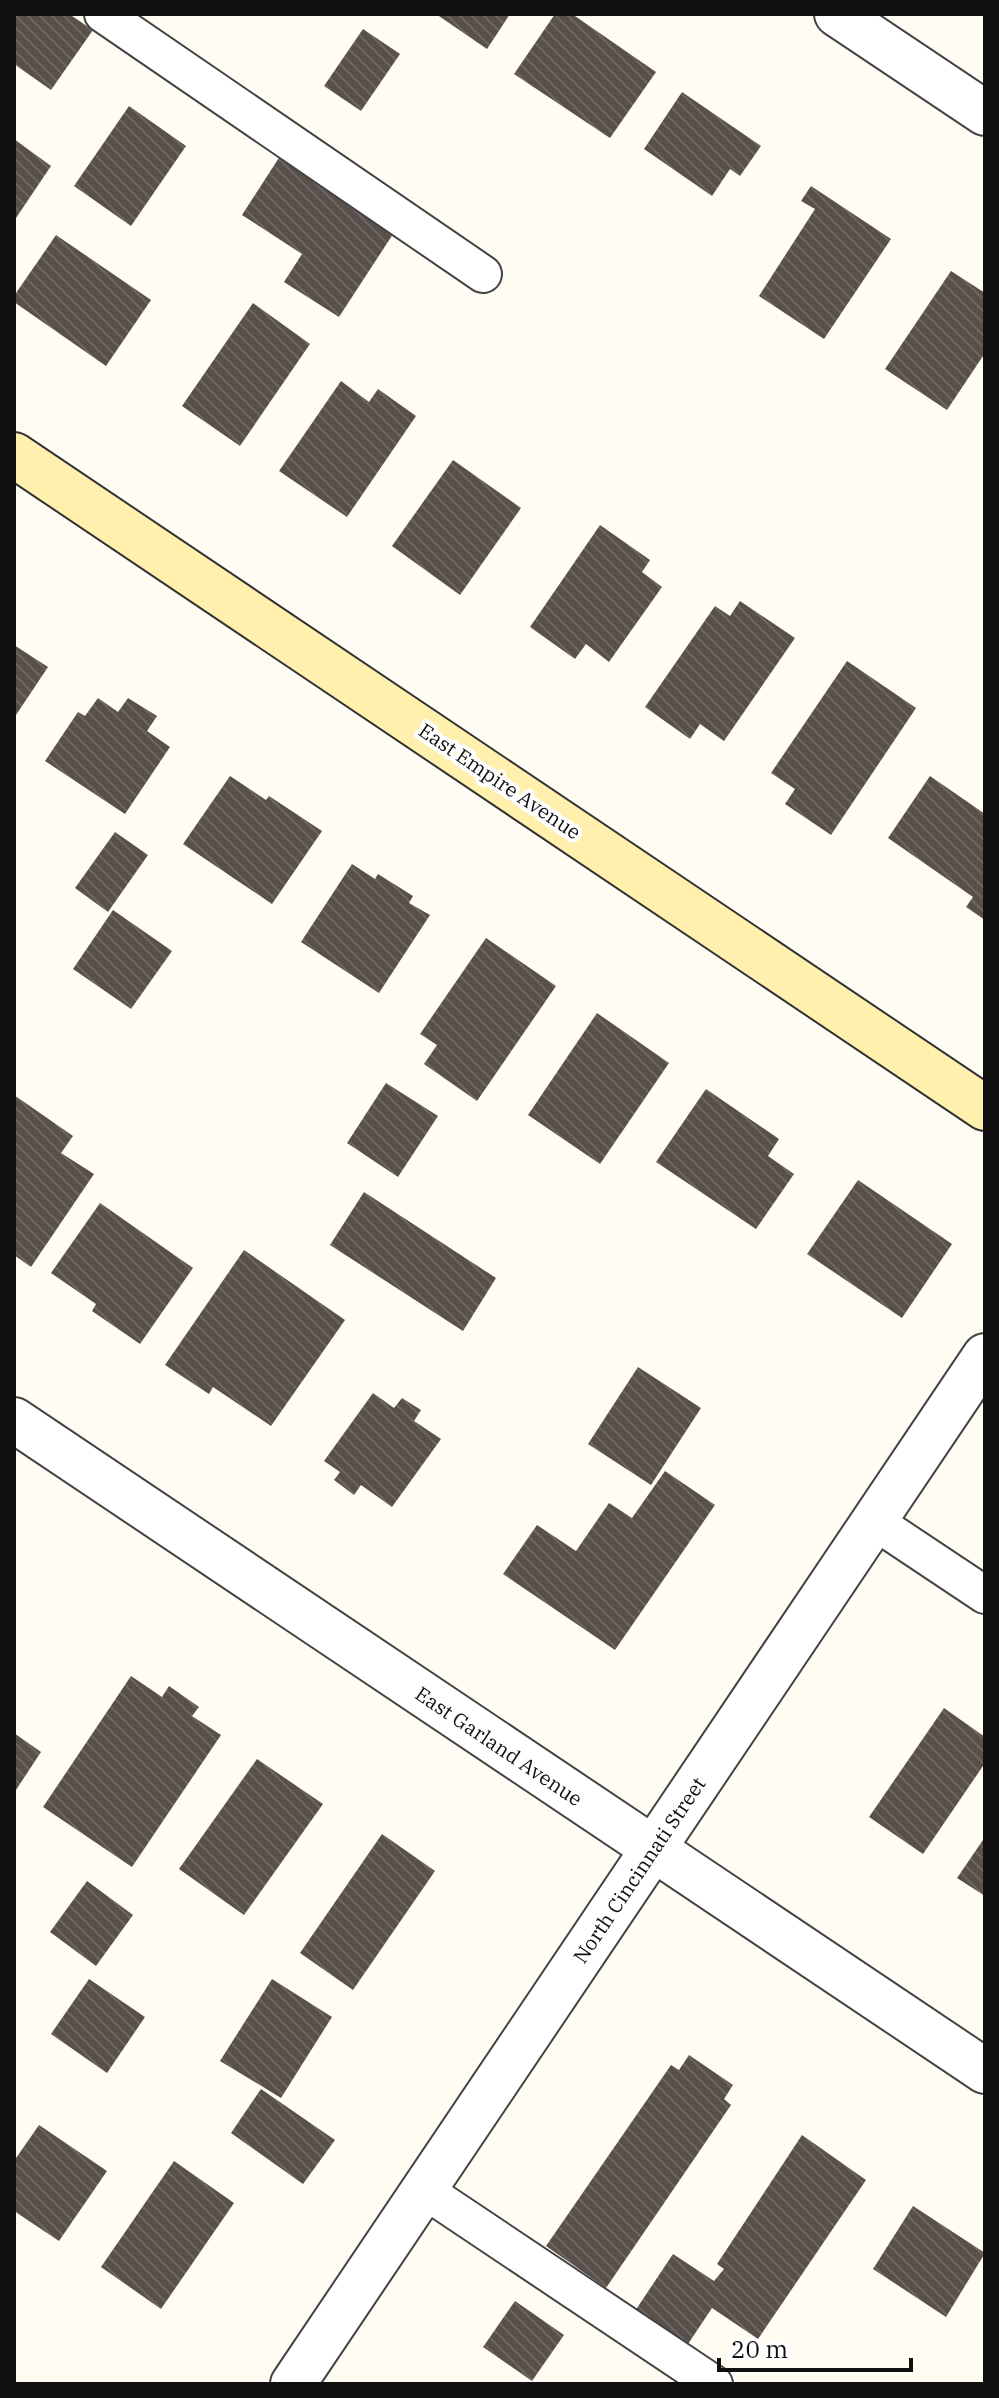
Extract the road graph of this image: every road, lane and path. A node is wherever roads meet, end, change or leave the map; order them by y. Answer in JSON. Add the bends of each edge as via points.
{"nodes":[{"id":1,"x":103,"y":14,"type":"edge"},
{"id":2,"x":837,"y":14,"type":"edge"},
{"id":3,"x":985,"y":113,"type":"edge"},
{"id":4,"x":483,"y":274,"type":"dead end"},
{"id":5,"x":14,"y":455,"type":"edge"},
{"id":6,"x":985,"y":1108,"type":"edge"},
{"id":7,"x":985,"y":1356,"type":"edge"},
{"id":8,"x":14,"y":1420,"type":"edge"},
{"id":9,"x":874,"y":1521,"type":"junction"},
{"id":10,"x":985,"y":1595,"type":"edge"},
{"id":11,"x":653,"y":1850,"type":"junction"},
{"id":12,"x":985,"y":2071,"type":"edge"},
{"id":13,"x":424,"y":2190,"type":"junction"},
{"id":14,"x":293,"y":2384,"type":"edge"},
{"id":15,"x":714,"y":2384,"type":"edge"}],
"edges":[{"from":1,"to":4,"type":"lane"},
{"from":2,"to":3,"type":"street"},
{"from":5,"to":6,"type":"street","name":"East Empire Avenue"},
{"from":7,"to":9,"type":"street","name":"North Cincinnati Street"},
{"from":8,"to":11,"type":"street","name":"East Garland Avenue"},
{"from":9,"to":10,"type":"lane"},
{"from":9,"to":11,"type":"street","name":"North Cincinnati Street"},
{"from":11,"to":12,"type":"street","name":"East Garland Avenue"},
{"from":11,"to":13,"type":"street","name":"North Cincinnati Street"},
{"from":13,"to":14,"type":"street","name":"North Cincinnati Street"},
{"from":13,"to":15,"type":"lane"}]}
